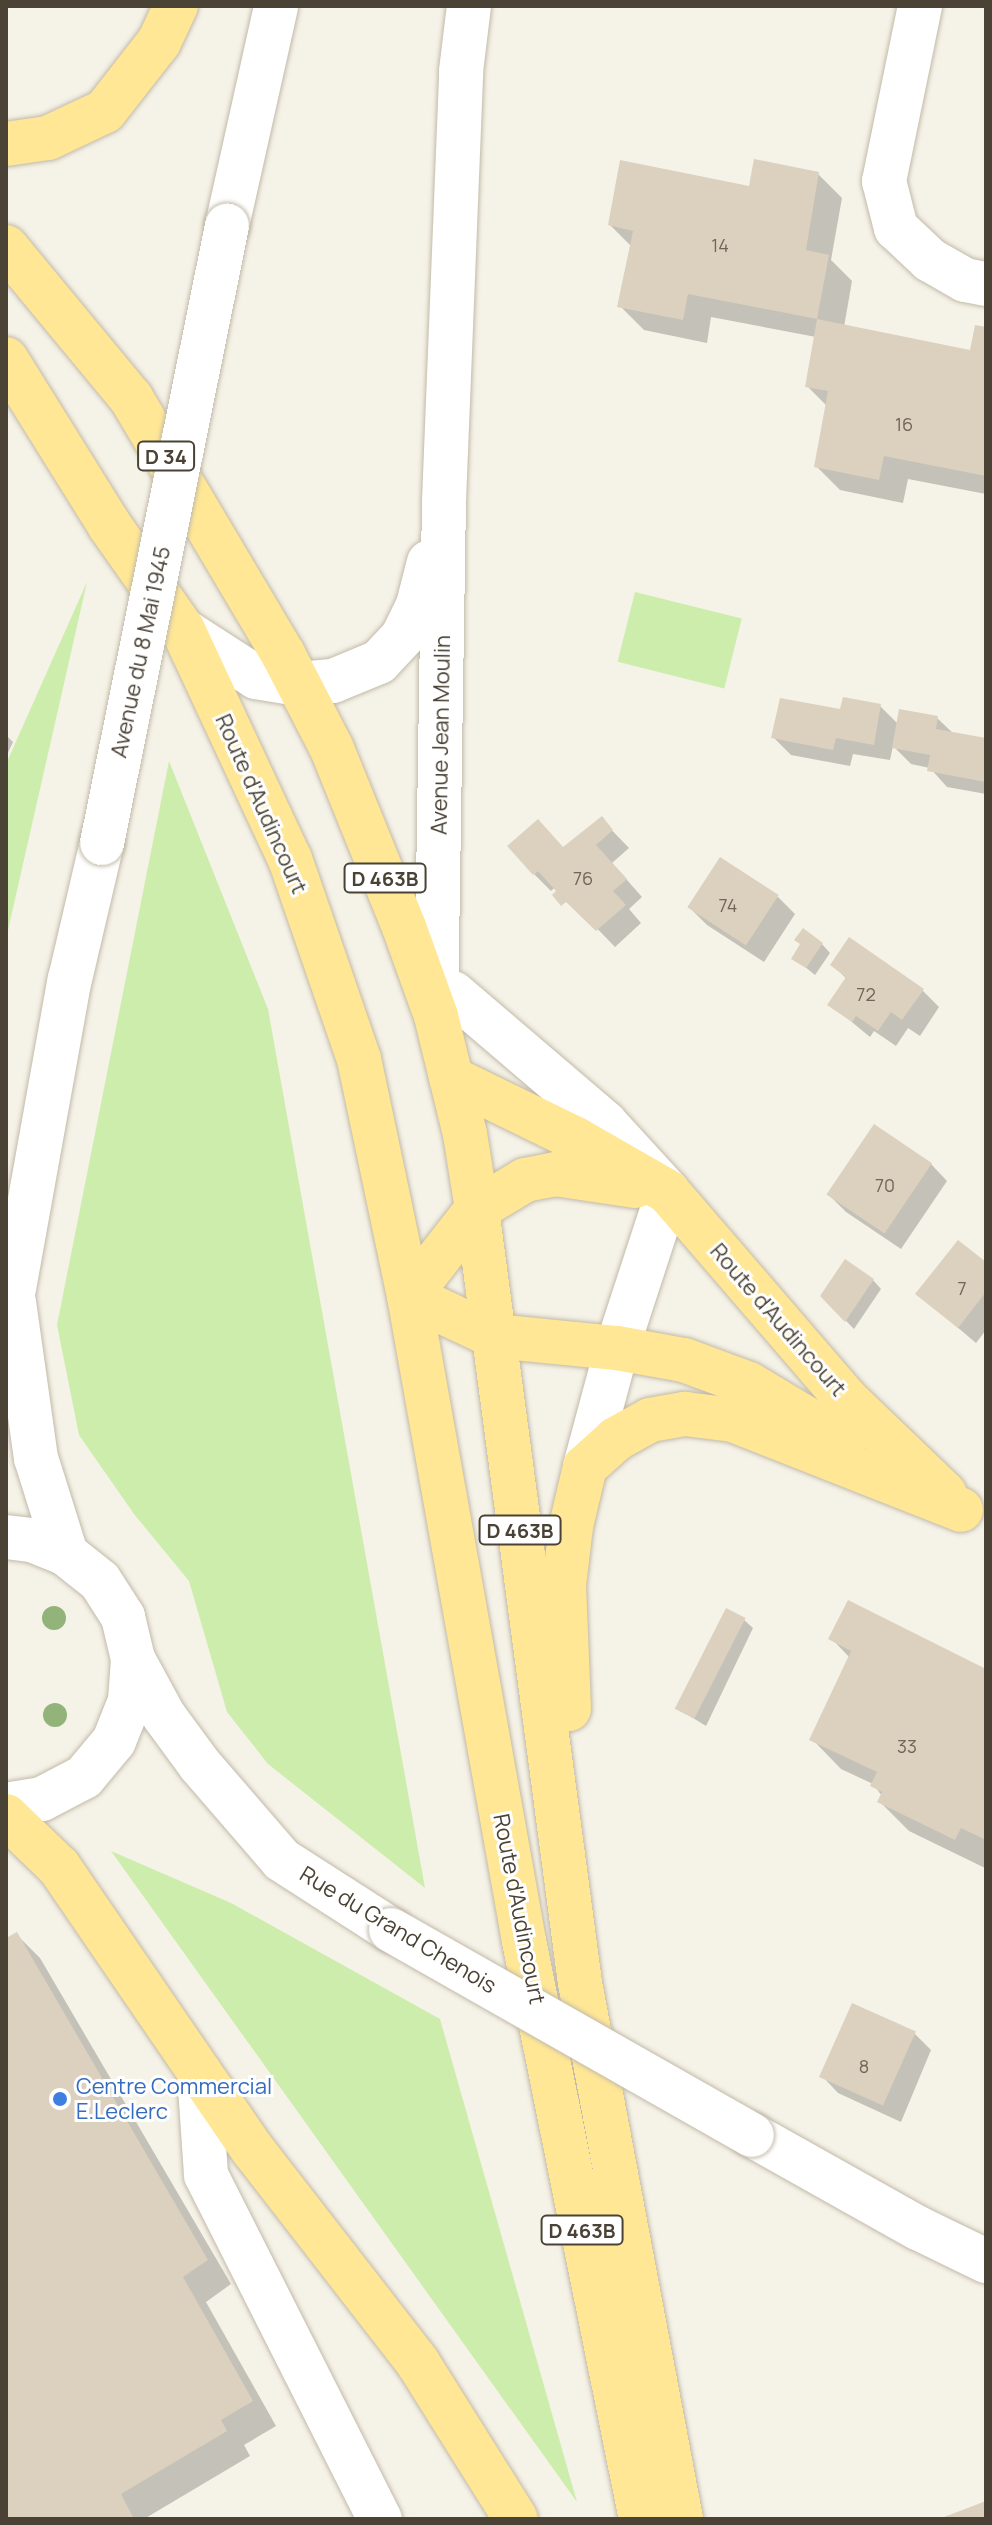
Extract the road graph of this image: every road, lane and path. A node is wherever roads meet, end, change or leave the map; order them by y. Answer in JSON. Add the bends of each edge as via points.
{"nodes":[{"id":1,"x":176,"y":6,"type":"edge"},
{"id":2,"x":276,"y":6,"type":"edge"},
{"id":3,"x":469,"y":6,"type":"edge"},
{"id":4,"x":920,"y":6,"type":"edge"},
{"id":5,"x":6,"y":144,"type":"edge"},
{"id":6,"x":6,"y":247,"type":"edge"},
{"id":7,"x":986,"y":284,"type":"edge"},
{"id":8,"x":6,"y":359,"type":"edge"},
{"id":9,"x":444,"y":501,"type":"junction"},
{"id":10,"x":183,"y":630,"type":"junction"},
{"id":11,"x":298,"y":684,"type":"junction"},
{"id":12,"x":444,"y":1005,"type":"junction"},
{"id":13,"x":451,"y":1078,"type":"junction"},
{"id":14,"x":668,"y":1192,"type":"junction"},
{"id":15,"x":477,"y":1209,"type":"junction"},
{"id":16,"x":409,"y":1296,"type":"junction"},
{"id":17,"x":10,"y":1316,"type":"edge"},
{"id":18,"x":494,"y":1336,"type":"junction"},
{"id":19,"x":617,"y":1348,"type":"junction"},
{"id":20,"x":585,"y":1467,"type":"junction"},
{"id":21,"x":974,"y":1516,"type":"edge"},
{"id":22,"x":6,"y":1537,"type":"edge"},
{"id":23,"x":66,"y":1554,"type":"junction"},
{"id":24,"x":133,"y":1659,"type":"junction"},
{"id":25,"x":6,"y":1805,"type":"edge"},
{"id":26,"x":6,"y":1816,"type":"edge"},
{"id":27,"x":580,"y":1983,"type":"junction"},
{"id":28,"x":199,"y":2072,"type":"junction"},
{"id":29,"x":986,"y":2261,"type":"edge"},
{"id":30,"x":380,"y":2519,"type":"edge"},
{"id":31,"x":516,"y":2519,"type":"edge"},
{"id":32,"x":641,"y":2519,"type":"edge"},
{"id":33,"x":681,"y":2519,"type":"edge"}],
"edges":[{"from":1,"to":5,"type":"main road","via":[[159,42],[105,111],[48,138]]},
{"from":2,"to":17,"type":"street","name":"Avenue du 8 Mai 1945","bridge":true,"via":[[70,979]]},
{"from":3,"to":9,"type":"street","name":"Avenue Jean Moulin","via":[[461,71]]},
{"from":4,"to":7,"type":"street","via":[[884,181],[896,228],[930,260],[965,280]]},
{"from":6,"to":11,"type":"main road","name":"Route d'Audincourt","number":"D 34","via":[[131,398]]},
{"from":8,"to":10,"type":"main road","name":"Route d'Audincourt","via":[[110,526]]},
{"from":9,"to":11,"type":"street","name":"Avenue Jean Moulin","via":[[418,605],[403,636],[379,662],[333,681]]},
{"from":9,"to":12,"type":"street","name":"Avenue Jean Moulin"},
{"from":10,"to":11,"type":"street","name":"Avenue Jean Moulin","via":[[256,677]]},
{"from":10,"to":16,"type":"main road","name":"Route d'Audincourt","number":"D 463B","via":[[290,859],[359,1059]]},
{"from":11,"to":12,"type":"main road","name":"Route d'Audincourt","number":"D 463B","via":[[332,749],[404,927]]},
{"from":12,"to":13,"type":"main road","name":"Route d'Audincourt","number":"D 463B"},
{"from":12,"to":14,"type":"street","via":[[605,1123]]},
{"from":13,"to":14,"type":"main road","name":"Route d'Audincourt","via":[[576,1139]]},
{"from":13,"to":15,"type":"main road","name":"Route d'Audincourt","number":"D 463B"},
{"from":14,"to":15,"type":"main road","via":[[555,1174],[525,1180]]},
{"from":14,"to":19,"type":"street"},
{"from":14,"to":21,"type":"main road","name":"Route d'Audincourt","via":[[846,1399]]},
{"from":15,"to":16,"type":"main road"},
{"from":15,"to":18,"type":"main road","name":"Route d'Audincourt","number":"D 463B"},
{"from":16,"to":18,"type":"main road","name":"Route d'Audincourt"},
{"from":16,"to":32,"type":"main road","name":"Route d'Audincourt","number":"D 463B","via":[[524,1941]]},
{"from":17,"to":23,"type":"street","name":"Avenue du 8 Mai 1945","via":[[36,1458]]},
{"from":18,"to":19,"type":"main road","name":"Route d'Audincourt"},
{"from":18,"to":27,"type":"main road","name":"Route d'Audincourt","number":"D 463B"},
{"from":19,"to":20,"type":"street"},
{"from":19,"to":21,"type":"main road","name":"Route d'Audincourt","via":[[684,1360],[749,1384]]},
{"from":20,"to":21,"type":"main road","via":[[616,1439],[650,1420],[685,1414],[733,1420]]},
{"from":20,"to":27,"type":"main road","name":"Route d'Audincourt","via":[[564,1585]]},
{"from":22,"to":23,"type":"street","via":[[32,1540]]},
{"from":23,"to":24,"type":"street","via":[[100,1581],[123,1617]]},
{"from":24,"to":25,"type":"street","via":[[130,1701],[114,1741],[84,1777],[42,1799]]},
{"from":24,"to":29,"type":"street","name":"Rue du Grand Chenois","bridge":true,"via":[[164,1716],[200,1765],[282,1860],[391,1930],[918,2228]]},
{"from":26,"to":28,"type":"main road","via":[[59,1867]]},
{"from":27,"to":33,"type":"main road","name":"Route d'Audincourt","number":"D 463B"},
{"from":28,"to":30,"type":"street","via":[[206,2175]]},
{"from":28,"to":31,"type":"main road","via":[[418,2363]]}]}
